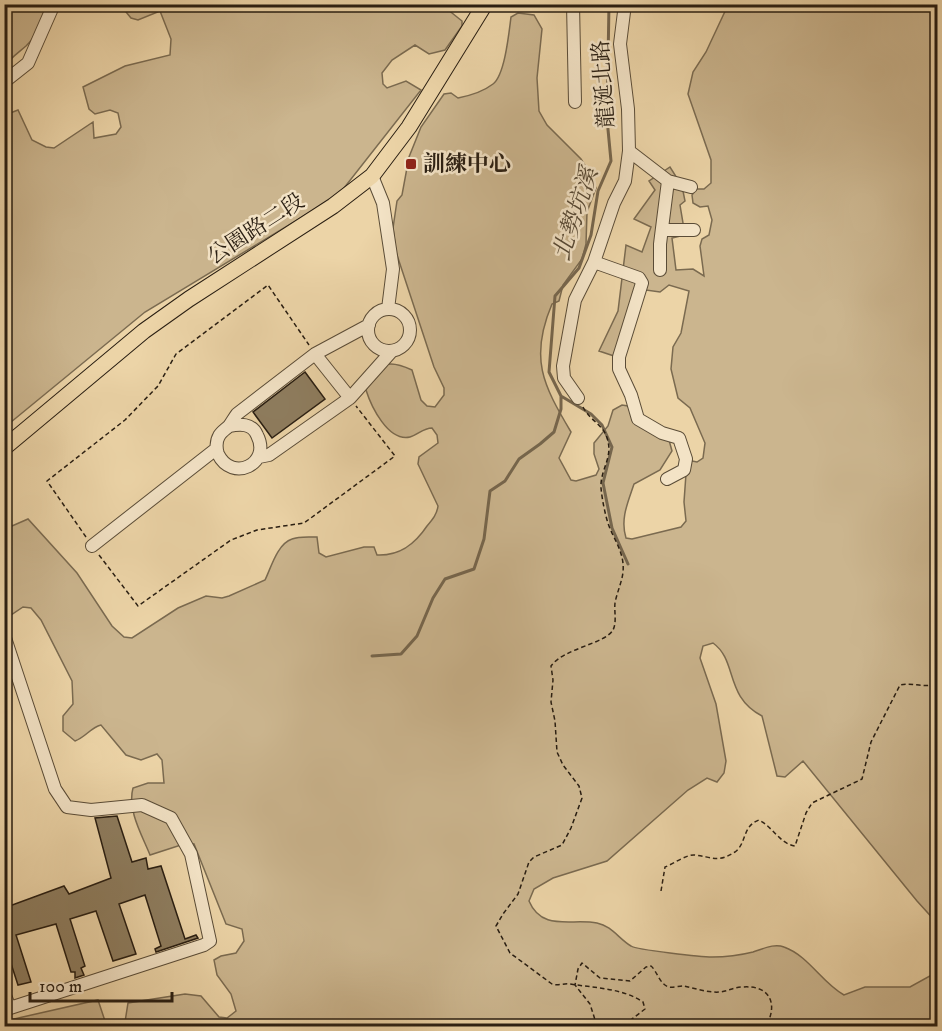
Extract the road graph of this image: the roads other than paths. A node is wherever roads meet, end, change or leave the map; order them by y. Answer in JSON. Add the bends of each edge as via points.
{"nodes":[{"id":1,"x":54,"y":4,"type":"edge"},
{"id":2,"x":485,"y":4,"type":"edge"},
{"id":3,"x":573,"y":4,"type":"edge"},
{"id":4,"x":625,"y":4,"type":"edge"},
{"id":5,"x":4,"y":82,"type":"edge"},
{"id":6,"x":575,"y":102,"type":"dead end"},
{"id":7,"x":629,"y":151,"type":"junction"},
{"id":8,"x":372,"y":176,"type":"junction"},
{"id":9,"x":668,"y":181,"type":"junction"},
{"id":10,"x":691,"y":187,"type":"dead end"},
{"id":11,"x":662,"y":230,"type":"junction"},
{"id":12,"x":694,"y":230,"type":"dead end"},
{"id":13,"x":594,"y":262,"type":"junction"},
{"id":14,"x":660,"y":270,"type":"dead end"},
{"id":15,"x":388,"y":309,"type":"junction"},
{"id":16,"x":369,"y":325,"type":"junction"},
{"id":17,"x":391,"y":352,"type":"junction"},
{"id":18,"x":315,"y":354,"type":"junction"},
{"id":19,"x":350,"y":398,"type":"junction"},
{"id":20,"x":578,"y":398,"type":"road end"},
{"id":21,"x":229,"y":426,"type":"junction"},
{"id":22,"x":4,"y":448,"type":"edge"},
{"id":23,"x":216,"y":449,"type":"junction"},
{"id":24,"x":259,"y":457,"type":"junction"},
{"id":25,"x":667,"y":478,"type":"dead end"},
{"id":26,"x":92,"y":546,"type":"road end"},
{"id":27,"x":4,"y":635,"type":"edge"},
{"id":28,"x":4,"y":993,"type":"edge"},
{"id":29,"x":7,"y":1010,"type":"edge"}],
"edges":[{"from":1,"to":5,"type":"street","via":[[28,63]]},
{"from":2,"to":8,"type":"main road","name":"公園路二段","via":[[409,127]]},
{"from":3,"to":6,"type":"street"},
{"from":4,"to":7,"type":"street","name":"龍涎北路","via":[[620,44]]},
{"from":7,"to":9,"type":"street"},
{"from":7,"to":13,"type":"street","name":"龍涎北路","via":[[625,181]]},
{"from":8,"to":15,"type":"street","via":[[382,203],[393,269]]},
{"from":8,"to":22,"type":"main road","name":"公園路二段","via":[[144,331]]},
{"from":9,"to":10,"type":"street"},
{"from":9,"to":11,"type":"street"},
{"from":11,"to":12,"type":"street"},
{"from":11,"to":14,"type":"street"},
{"from":13,"to":20,"type":"street","name":"龍涎北路","via":[[575,300],[563,366],[564,378]]},
{"from":13,"to":25,"type":"street","via":[[639,278],[642,283],[620,369],[638,419],[679,438],[686,459],[684,470]]},
{"from":15,"to":16,"type":"street","via":[[376,314]]},
{"from":15,"to":17,"type":"street","via":[[401,312],[410,329],[403,347]]},
{"from":16,"to":17,"type":"street","via":[[370,338],[378,348]]},
{"from":16,"to":18,"type":"street"},
{"from":17,"to":19,"type":"street"},
{"from":18,"to":19,"type":"street"},
{"from":18,"to":21,"type":"street","via":[[237,414]]},
{"from":19,"to":24,"type":"street","via":[[269,455]]},
{"from":21,"to":23,"type":"street","via":[[219,435]]},
{"from":21,"to":24,"type":"street","via":[[243,424],[255,430],[261,443]]},
{"from":23,"to":24,"type":"street","via":[[222,462],[235,469],[249,467]]},
{"from":23,"to":26,"type":"street"},
{"from":27,"to":29,"type":"street","via":[[55,789],[67,807],[91,810],[142,805],[171,818],[191,854],[210,941]]},
{"from":28,"to":29,"type":"street"}]}
